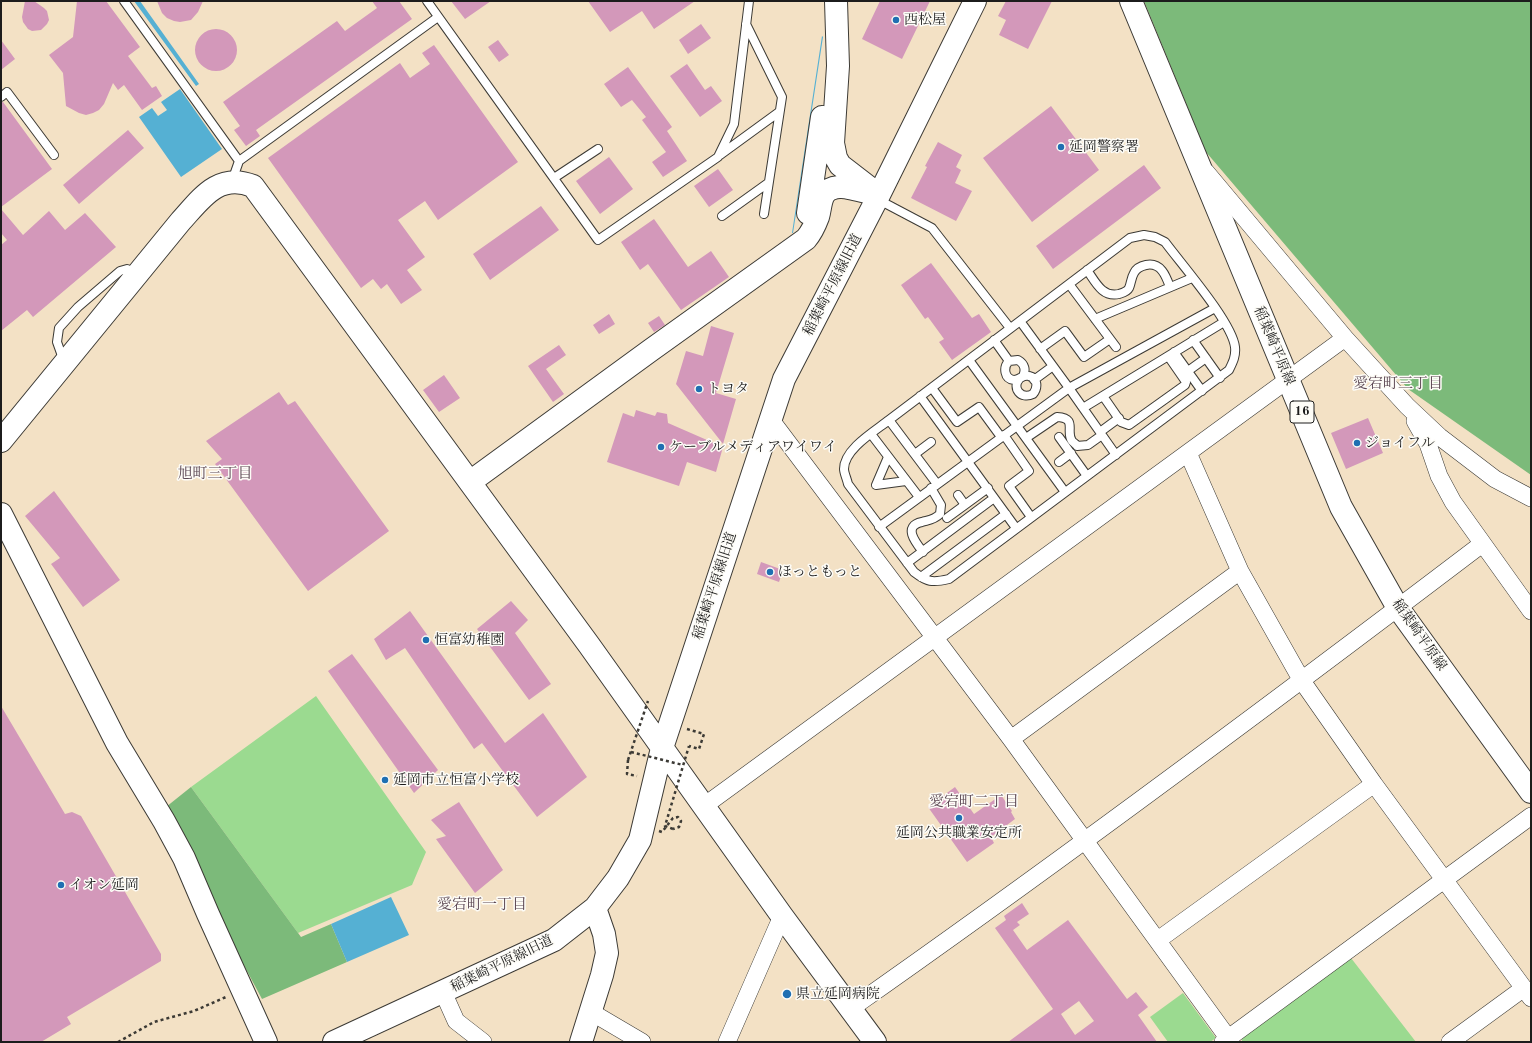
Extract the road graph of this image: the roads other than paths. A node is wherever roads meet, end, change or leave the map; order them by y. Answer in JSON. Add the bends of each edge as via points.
{"nodes":[{"id":1,"x":124,"y":1,"type":"edge"},
{"id":2,"x":427,"y":1,"type":"edge"},
{"id":3,"x":748,"y":1,"type":"edge"},
{"id":4,"x":836,"y":1,"type":"edge"},
{"id":5,"x":974,"y":1,"type":"edge"},
{"id":6,"x":1131,"y":1,"type":"edge"},
{"id":7,"x":438,"y":17,"type":"junction"},
{"id":8,"x":746,"y":24,"type":"junction"},
{"id":9,"x":837,"y":32,"type":"junction"},
{"id":10,"x":1,"y":98,"type":"edge"},
{"id":11,"x":779,"y":112,"type":"junction"},
{"id":12,"x":598,"y":149,"type":"dead end"},
{"id":13,"x":818,"y":149,"type":"junction"},
{"id":14,"x":54,"y":155,"type":"dead end"},
{"id":15,"x":718,"y":157,"type":"junction"},
{"id":16,"x":239,"y":161,"type":"junction"},
{"id":17,"x":1197,"y":161,"type":"junction"},
{"id":18,"x":554,"y":178,"type":"junction"},
{"id":19,"x":231,"y":181,"type":"junction"},
{"id":20,"x":768,"y":183,"type":"junction"},
{"id":21,"x":840,"y":186,"type":"junction"},
{"id":22,"x":878,"y":197,"type":"junction"},
{"id":23,"x":764,"y":214,"type":"dead end"},
{"id":24,"x":722,"y":216,"type":"dead end"},
{"id":25,"x":802,"y":242,"type":"junction"},
{"id":26,"x":1087,"y":270,"type":"junction"},
{"id":27,"x":1192,"y":278,"type":"junction"},
{"id":28,"x":1069,"y":284,"type":"junction"},
{"id":29,"x":1170,"y":288,"type":"junction"},
{"id":30,"x":1215,"y":308,"type":"junction"},
{"id":31,"x":1095,"y":319,"type":"junction"},
{"id":32,"x":1020,"y":321,"type":"junction"},
{"id":33,"x":1224,"y":322,"type":"junction"},
{"id":34,"x":1010,"y":328,"type":"junction"},
{"id":35,"x":1345,"y":338,"type":"junction"},
{"id":36,"x":1110,"y":339,"type":"junction"},
{"id":37,"x":994,"y":340,"type":"junction"},
{"id":38,"x":1193,"y":340,"type":"junction"},
{"id":39,"x":1116,"y":347,"type":"dead end"},
{"id":40,"x":1040,"y":349,"type":"junction"},
{"id":41,"x":1171,"y":354,"type":"junction"},
{"id":42,"x":1206,"y":358,"type":"junction"},
{"id":43,"x":969,"y":360,"type":"junction"},
{"id":44,"x":1009,"y":361,"type":"junction"},
{"id":45,"x":1053,"y":366,"type":"junction"},
{"id":46,"x":1188,"y":371,"type":"junction"},
{"id":47,"x":1021,"y":377,"type":"junction"},
{"id":48,"x":1220,"y":378,"type":"junction"},
{"id":49,"x":1288,"y":379,"type":"junction"},
{"id":50,"x":1034,"y":380,"type":"junction"},
{"id":51,"x":932,"y":388,"type":"junction"},
{"id":52,"x":1069,"y":388,"type":"junction"},
{"id":53,"x":1202,"y":391,"type":"junction"},
{"id":54,"x":920,"y":396,"type":"junction"},
{"id":55,"x":1103,"y":396,"type":"junction"},
{"id":56,"x":1407,"y":406,"type":"junction"},
{"id":57,"x":1083,"y":408,"type":"junction"},
{"id":58,"x":1119,"y":418,"type":"junction"},
{"id":59,"x":771,"y":420,"type":"junction"},
{"id":60,"x":889,"y":420,"type":"junction"},
{"id":61,"x":1017,"y":425,"type":"junction"},
{"id":62,"x":1101,"y":433,"type":"junction"},
{"id":63,"x":871,"y":434,"type":"junction"},
{"id":64,"x":1002,"y":436,"type":"junction"},
{"id":65,"x":1059,"y":437,"type":"dead end"},
{"id":66,"x":1026,"y":438,"type":"junction"},
{"id":67,"x":1,"y":441,"type":"edge"},
{"id":68,"x":932,"y":442,"type":"dead end"},
{"id":69,"x":1071,"y":453,"type":"junction"},
{"id":70,"x":1188,"y":453,"type":"junction"},
{"id":71,"x":915,"y":454,"type":"junction"},
{"id":72,"x":1116,"y":454,"type":"junction"},
{"id":73,"x":888,"y":456,"type":"junction"},
{"id":74,"x":968,"y":461,"type":"junction"},
{"id":75,"x":1059,"y":462,"type":"dead end"},
{"id":76,"x":1087,"y":476,"type":"junction"},
{"id":77,"x":906,"y":481,"type":"junction"},
{"id":78,"x":470,"y":482,"type":"junction"},
{"id":79,"x":934,"y":486,"type":"junction"},
{"id":80,"x":988,"y":488,"type":"junction"},
{"id":81,"x":1065,"y":492,"type":"junction"},
{"id":82,"x":958,"y":495,"type":"dead end"},
{"id":83,"x":919,"y":497,"type":"junction"},
{"id":84,"x":994,"y":498,"type":"junction"},
{"id":85,"x":1531,"y":498,"type":"edge"},
{"id":86,"x":965,"y":505,"type":"junction"},
{"id":87,"x":1,"y":514,"type":"edge"},
{"id":88,"x":1006,"y":514,"type":"junction"},
{"id":89,"x":1031,"y":517,"type":"junction"},
{"id":90,"x":947,"y":518,"type":"dead end"},
{"id":91,"x":879,"y":527,"type":"junction"},
{"id":92,"x":1016,"y":528,"type":"junction"},
{"id":93,"x":1482,"y":544,"type":"junction"},
{"id":94,"x":923,"y":552,"type":"junction"},
{"id":95,"x":907,"y":563,"type":"junction"},
{"id":96,"x":1240,"y":571,"type":"junction"},
{"id":97,"x":921,"y":578,"type":"junction"},
{"id":98,"x":1398,"y":608,"type":"junction"},
{"id":99,"x":1531,"y":611,"type":"edge"},
{"id":100,"x":935,"y":637,"type":"junction"},
{"id":101,"x":1302,"y":681,"type":"junction"},
{"id":102,"x":1011,"y":739,"type":"junction"},
{"id":103,"x":662,"y":748,"type":"junction"},
{"id":104,"x":1374,"y":784,"type":"junction"},
{"id":105,"x":1531,"y":792,"type":"edge"},
{"id":106,"x":704,"y":806,"type":"junction"},
{"id":107,"x":1531,"y":816,"type":"edge"},
{"id":108,"x":1086,"y":840,"type":"junction"},
{"id":109,"x":1445,"y":880,"type":"junction"},
{"id":110,"x":595,"y":908,"type":"junction"},
{"id":111,"x":782,"y":916,"type":"junction"},
{"id":112,"x":1158,"y":940,"type":"junction"},
{"id":113,"x":443,"y":992,"type":"junction"},
{"id":114,"x":1527,"y":993,"type":"edge"},
{"id":115,"x":850,"y":1009,"type":"junction"},
{"id":116,"x":591,"y":1012,"type":"junction"},
{"id":117,"x":1228,"y":1041,"type":"edge"},
{"id":118,"x":266,"y":1042,"type":"edge"},
{"id":119,"x":334,"y":1042,"type":"edge"},
{"id":120,"x":483,"y":1042,"type":"edge"},
{"id":121,"x":581,"y":1042,"type":"edge"},
{"id":122,"x":642,"y":1042,"type":"edge"},
{"id":123,"x":726,"y":1042,"type":"edge"},
{"id":124,"x":875,"y":1042,"type":"edge"},
{"id":125,"x":1450,"y":1042,"type":"edge"}],
"edges":[{"from":1,"to":16,"type":"lane"},
{"from":2,"to":7,"type":"lane"},
{"from":3,"to":8,"type":"lane"},
{"from":4,"to":9,"type":"street"},
{"from":5,"to":22,"type":"street","name":"稲葉崎平原線旧道"},
{"from":6,"to":17,"type":"street","name":"稲葉崎平原線","number":"16"},
{"from":7,"to":16,"type":"lane"},
{"from":7,"to":18,"type":"lane"},
{"from":8,"to":11,"type":"lane","via":[[782,97]]},
{"from":8,"to":15,"type":"lane","via":[[734,124]]},
{"from":9,"to":13,"type":"street"},
{"from":9,"to":22,"type":"street","via":[[838,66],[833,143],[836,158],[840,165]]},
{"from":10,"to":14,"type":"lane","via":[[7,92]]},
{"from":11,"to":15,"type":"lane"},
{"from":11,"to":20,"type":"lane"},
{"from":12,"to":18,"type":"lane"},
{"from":13,"to":21,"type":"street","via":[[821,163],[828,175]]},
{"from":13,"to":25,"type":"street"},
{"from":15,"to":18,"type":"lane","via":[[598,240]]},
{"from":16,"to":19,"type":"lane"},
{"from":17,"to":35,"type":"street"},
{"from":17,"to":49,"type":"street","name":"稲葉崎平原線","number":"16"},
{"from":19,"to":67,"type":"street","via":[[222,183],[203,196]]},
{"from":19,"to":78,"type":"street","via":[[253,186],[262,197]]},
{"from":20,"to":23,"type":"lane"},
{"from":20,"to":24,"type":"lane"},
{"from":21,"to":22,"type":"street"},
{"from":21,"to":25,"type":"street","via":[[824,194],[811,233]]},
{"from":22,"to":34,"type":"lane","via":[[932,228]]},
{"from":22,"to":59,"type":"street","name":"稲葉崎平原線旧道","via":[[784,379]]},
{"from":25,"to":78,"type":"street"},
{"from":26,"to":27,"type":"lane","via":[[1130,238],[1144,235],[1166,242]]},
{"from":26,"to":28,"type":"lane"},
{"from":26,"to":29,"type":"lane","via":[[1102,292],[1116,295],[1129,288],[1136,270],[1142,265],[1150,264],[1160,268]]},
{"from":27,"to":29,"type":"lane"},
{"from":27,"to":30,"type":"lane"},
{"from":28,"to":31,"type":"lane"},
{"from":28,"to":32,"type":"lane"},
{"from":29,"to":31,"type":"lane"},
{"from":30,"to":33,"type":"lane"},
{"from":30,"to":52,"type":"lane"},
{"from":31,"to":36,"type":"lane"},
{"from":32,"to":34,"type":"lane"},
{"from":32,"to":40,"type":"lane"},
{"from":33,"to":38,"type":"lane"},
{"from":33,"to":48,"type":"lane","via":[[1232,334],[1235,358],[1229,370]]},
{"from":34,"to":37,"type":"lane"},
{"from":35,"to":49,"type":"street"},
{"from":35,"to":56,"type":"street"},
{"from":36,"to":39,"type":"lane"},
{"from":36,"to":40,"type":"lane","via":[[1084,357],[1065,331]]},
{"from":37,"to":43,"type":"lane"},
{"from":37,"to":44,"type":"lane"},
{"from":38,"to":41,"type":"lane"},
{"from":38,"to":42,"type":"lane"},
{"from":40,"to":45,"type":"lane"},
{"from":41,"to":46,"type":"lane"},
{"from":41,"to":55,"type":"lane"},
{"from":41,"to":58,"type":"lane","via":[[1186,382],[1185,385],[1129,424],[1121,422]]},
{"from":42,"to":46,"type":"lane"},
{"from":42,"to":48,"type":"lane"},
{"from":43,"to":51,"type":"lane"},
{"from":43,"to":61,"type":"lane"},
{"from":44,"to":47,"type":"lane","via":[[1015,359],[1023,364],[1025,370]]},
{"from":44,"to":47,"type":"lane","via":[[1005,367],[1005,374],[1010,379],[1017,380]]},
{"from":45,"to":50,"type":"lane"},
{"from":45,"to":52,"type":"lane"},
{"from":46,"to":53,"type":"lane"},
{"from":47,"to":50,"type":"lane","via":[[1029,376]]},
{"from":47,"to":50,"type":"lane","via":[[1016,384],[1018,391],[1026,396],[1035,391],[1037,385]]},
{"from":48,"to":53,"type":"lane"},
{"from":49,"to":70,"type":"street"},
{"from":49,"to":98,"type":"street","name":"稲葉崎平原線","number":"16","via":[[1341,507]]},
{"from":51,"to":54,"type":"lane"},
{"from":51,"to":64,"type":"lane","via":[[957,422],[979,407]]},
{"from":52,"to":57,"type":"lane"},
{"from":52,"to":61,"type":"lane"},
{"from":53,"to":72,"type":"lane"},
{"from":54,"to":60,"type":"lane"},
{"from":54,"to":74,"type":"lane"},
{"from":55,"to":57,"type":"lane"},
{"from":55,"to":58,"type":"lane"},
{"from":56,"to":85,"type":"street","via":[[1440,437],[1494,479]]},
{"from":56,"to":93,"type":"street","via":[[1428,444],[1439,476],[1453,502]]},
{"from":57,"to":62,"type":"lane"},
{"from":58,"to":62,"type":"lane"},
{"from":59,"to":100,"type":"street"},
{"from":59,"to":103,"type":"street","name":"稲葉崎平原線旧道"},
{"from":60,"to":63,"type":"lane"},
{"from":60,"to":71,"type":"lane"},
{"from":61,"to":64,"type":"lane"},
{"from":61,"to":66,"type":"lane"},
{"from":62,"to":66,"type":"lane","via":[[1088,445],[1077,446],[1070,436],[1068,420],[1057,416]]},
{"from":62,"to":72,"type":"lane"},
{"from":63,"to":73,"type":"lane"},
{"from":63,"to":91,"type":"lane","via":[[854,448],[844,468],[848,484]]},
{"from":64,"to":74,"type":"lane"},
{"from":64,"to":89,"type":"lane","via":[[1030,471],[1009,486]]},
{"from":65,"to":69,"type":"lane"},
{"from":66,"to":81,"type":"lane"},
{"from":68,"to":71,"type":"lane"},
{"from":69,"to":75,"type":"lane"},
{"from":69,"to":76,"type":"lane"},
{"from":70,"to":96,"type":"street"},
{"from":70,"to":100,"type":"street"},
{"from":71,"to":79,"type":"lane"},
{"from":72,"to":76,"type":"lane"},
{"from":73,"to":77,"type":"lane"},
{"from":73,"to":77,"type":"lane","via":[[876,485]]},
{"from":74,"to":79,"type":"lane"},
{"from":74,"to":80,"type":"lane"},
{"from":76,"to":81,"type":"lane"},
{"from":77,"to":83,"type":"lane"},
{"from":78,"to":103,"type":"street"},
{"from":79,"to":83,"type":"lane"},
{"from":79,"to":94,"type":"lane","via":[[941,505],[940,514],[932,520],[917,523],[911,532]]},
{"from":80,"to":84,"type":"lane"},
{"from":80,"to":86,"type":"lane"},
{"from":81,"to":89,"type":"lane"},
{"from":82,"to":86,"type":"lane"},
{"from":83,"to":91,"type":"lane"},
{"from":84,"to":88,"type":"lane"},
{"from":84,"to":94,"type":"lane"},
{"from":86,"to":90,"type":"lane"},
{"from":87,"to":118,"type":"street","via":[[117,743],[184,858]]},
{"from":88,"to":92,"type":"lane"},
{"from":88,"to":97,"type":"lane"},
{"from":89,"to":92,"type":"lane"},
{"from":91,"to":95,"type":"lane"},
{"from":92,"to":97,"type":"lane","via":[[949,579],[936,582]]},
{"from":93,"to":98,"type":"street"},
{"from":93,"to":99,"type":"street"},
{"from":94,"to":95,"type":"lane"},
{"from":95,"to":97,"type":"lane"},
{"from":96,"to":101,"type":"street"},
{"from":96,"to":102,"type":"street"},
{"from":98,"to":101,"type":"street"},
{"from":98,"to":105,"type":"street","name":"稲葉崎平原線","number":"16"},
{"from":100,"to":102,"type":"street"},
{"from":100,"to":106,"type":"street"},
{"from":101,"to":104,"type":"street"},
{"from":101,"to":108,"type":"street"},
{"from":102,"to":108,"type":"street"},
{"from":103,"to":106,"type":"street"},
{"from":103,"to":110,"type":"street","name":"稲葉崎平原線旧道","via":[[640,840],[618,878]]},
{"from":104,"to":109,"type":"street"},
{"from":104,"to":112,"type":"street"},
{"from":106,"to":111,"type":"street"},
{"from":107,"to":109,"type":"street"},
{"from":108,"to":112,"type":"street"},
{"from":108,"to":115,"type":"street"},
{"from":109,"to":114,"type":"street"},
{"from":109,"to":117,"type":"street"},
{"from":110,"to":113,"type":"street","name":"稲葉崎平原線旧道","via":[[554,940]]},
{"from":110,"to":116,"type":"street","via":[[607,953]]},
{"from":111,"to":115,"type":"street"},
{"from":111,"to":123,"type":"street"},
{"from":112,"to":117,"type":"street"},
{"from":113,"to":119,"type":"street","name":"稲葉崎平原線旧道"},
{"from":113,"to":120,"type":"street","via":[[456,1020]]},
{"from":114,"to":125,"type":"street"},
{"from":115,"to":124,"type":"street"},
{"from":116,"to":121,"type":"street"},
{"from":116,"to":122,"type":"street"}]}
